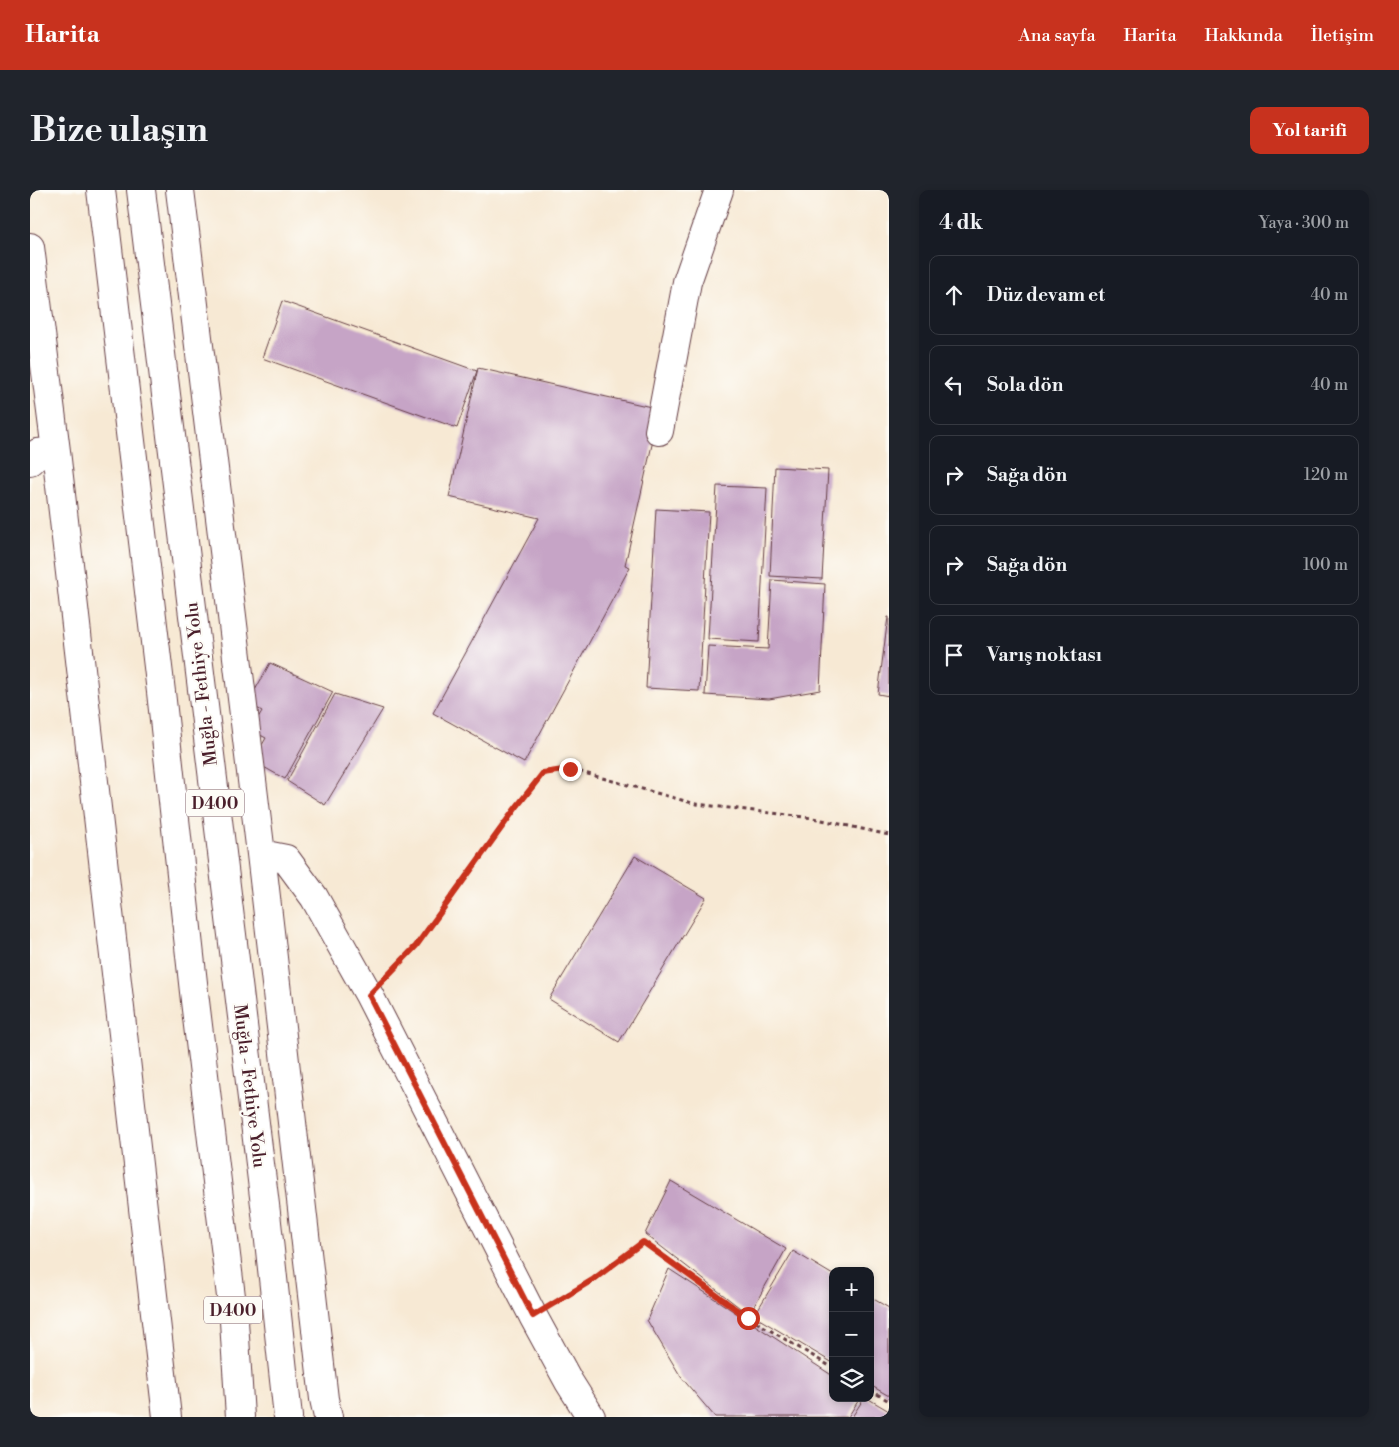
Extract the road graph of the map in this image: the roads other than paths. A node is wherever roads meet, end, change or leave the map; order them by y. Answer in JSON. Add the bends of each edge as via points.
{"nodes":[{"id":1,"x":101,"y":190,"type":"edge"},
{"id":2,"x":141,"y":190,"type":"edge"},
{"id":3,"x":180,"y":190,"type":"edge"},
{"id":4,"x":719,"y":190,"type":"edge"},
{"id":5,"x":30,"y":247,"type":"edge"},
{"id":6,"x":659,"y":431,"type":"dead end"},
{"id":7,"x":38,"y":452,"type":"edge"},
{"id":8,"x":261,"y":854,"type":"junction"},
{"id":9,"x":167,"y":1417,"type":"edge"},
{"id":10,"x":240,"y":1417,"type":"edge"},
{"id":11,"x":288,"y":1417,"type":"edge"},
{"id":12,"x":328,"y":1417,"type":"edge"},
{"id":13,"x":591,"y":1417,"type":"edge"}],
"edges":[{"from":1,"to":10,"type":"main road","number":"D400","via":[[234,1322]]},
{"from":2,"to":11,"type":"main road","name":"Muğla - Fethiye Yolu","number":"D400"},
{"from":3,"to":8,"type":"main road"},
{"from":4,"to":6,"type":"main road","via":[[687,282]]},
{"from":5,"to":7,"type":"main road"},
{"from":7,"to":9,"type":"main road"},
{"from":8,"to":12,"type":"main road"},
{"from":8,"to":13,"type":"main road","via":[[286,859],[314,897],[369,995],[533,1316]]}]}
